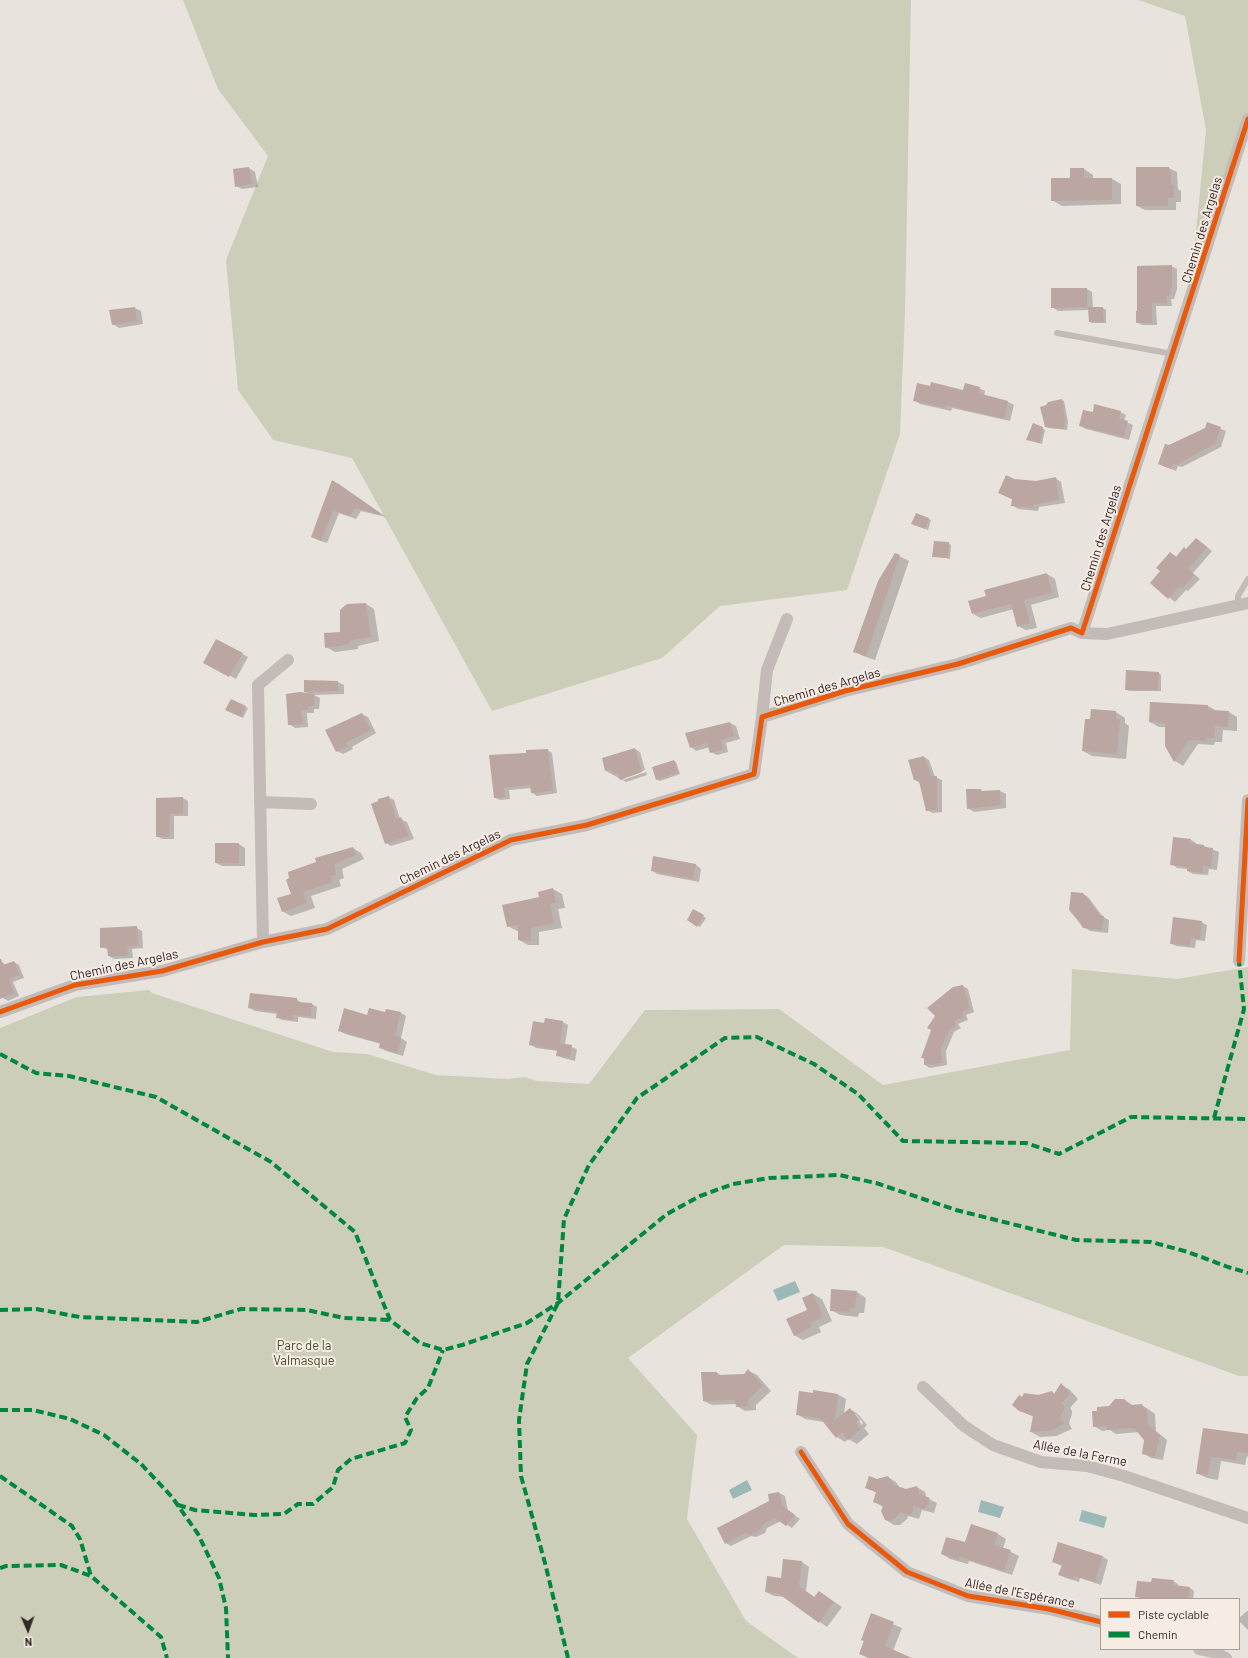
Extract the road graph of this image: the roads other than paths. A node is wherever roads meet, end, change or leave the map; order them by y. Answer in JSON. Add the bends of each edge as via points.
{"nodes":[{"id":1,"x":1248,"y":119,"type":"edge"},
{"id":2,"x":1057,"y":333,"type":"dead end"},
{"id":3,"x":1173,"y":354,"type":"junction"},
{"id":4,"x":1248,"y":579,"type":"edge"},
{"id":5,"x":1243,"y":604,"type":"edge"},
{"id":6,"x":787,"y":619,"type":"dead end"},
{"id":7,"x":1082,"y":633,"type":"junction"},
{"id":8,"x":288,"y":660,"type":"dead end"},
{"id":9,"x":762,"y":717,"type":"junction"},
{"id":10,"x":1248,"y":800,"type":"edge"},
{"id":11,"x":260,"y":802,"type":"junction"},
{"id":12,"x":311,"y":804,"type":"dead end"},
{"id":13,"x":263,"y":942,"type":"junction"},
{"id":14,"x":1242,"y":958,"type":"edge"},
{"id":15,"x":0,"y":1012,"type":"edge"},
{"id":16,"x":923,"y":1387,"type":"dead end"},
{"id":17,"x":801,"y":1452,"type":"dead end"},
{"id":18,"x":1248,"y":1518,"type":"edge"},
{"id":19,"x":1100,"y":1622,"type":"edge"},
{"id":20,"x":1204,"y":1650,"type":"edge"},
{"id":21,"x":1226,"y":1658,"type":"edge"}],
"edges":[{"from":1,"to":3,"type":"street","name":"Chemin des Argelas"},
{"from":2,"to":3,"type":"lane"},
{"from":3,"to":7,"type":"street","name":"Chemin des Argelas"},
{"from":4,"to":5,"type":"lane","via":[[1238,596]]},
{"from":5,"to":7,"type":"street","via":[[1108,634]]},
{"from":6,"to":9,"type":"street","via":[[767,670]]},
{"from":7,"to":9,"type":"street","name":"Chemin des Argelas","via":[[1071,628],[958,664],[845,691]]},
{"from":8,"to":11,"type":"street","via":[[258,685]]},
{"from":9,"to":13,"type":"street","name":"Chemin des Argelas","via":[[754,774],[587,825],[511,840],[327,929]]},
{"from":10,"to":14,"type":"street"},
{"from":11,"to":12,"type":"street"},
{"from":11,"to":13,"type":"street"},
{"from":13,"to":15,"type":"street","name":"Chemin des Argelas","via":[[162,971],[75,985]]},
{"from":16,"to":18,"type":"street","name":"Allée de la Ferme","via":[[964,1426],[993,1445],[1041,1462],[1087,1466],[1124,1476]]},
{"from":17,"to":19,"type":"street","name":"Allée de l'Espérance","via":[[848,1524],[907,1572],[968,1596]]},
{"from":20,"to":21,"type":"street"}]}
